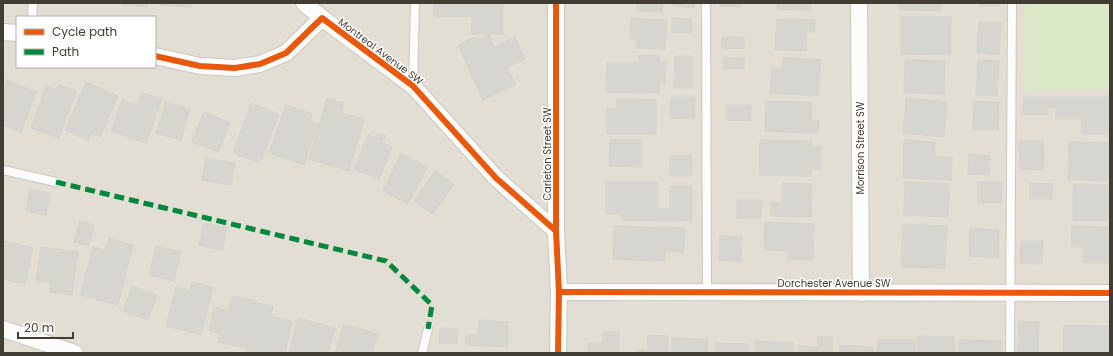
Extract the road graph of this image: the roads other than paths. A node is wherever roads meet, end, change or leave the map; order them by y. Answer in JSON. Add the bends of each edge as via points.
{"nodes":[{"id":1,"x":33,"y":3,"type":"edge"},
{"id":2,"x":304,"y":3,"type":"edge"},
{"id":3,"x":415,"y":3,"type":"edge"},
{"id":4,"x":556,"y":3,"type":"edge"},
{"id":5,"x":706,"y":3,"type":"edge"},
{"id":6,"x":860,"y":3,"type":"edge"},
{"id":7,"x":1012,"y":3,"type":"edge"},
{"id":8,"x":32,"y":16,"type":"edge"},
{"id":9,"x":322,"y":18,"type":"junction"},
{"id":10,"x":3,"y":32,"type":"edge"},
{"id":11,"x":16,"y":33,"type":"edge"},
{"id":12,"x":156,"y":56,"type":"edge"},
{"id":13,"x":414,"y":86,"type":"junction"},
{"id":14,"x":3,"y":170,"type":"edge"},
{"id":15,"x":56,"y":182,"type":"dead end"},
{"id":16,"x":556,"y":231,"type":"junction"},
{"id":17,"x":559,"y":292,"type":"junction"},
{"id":18,"x":707,"y":292,"type":"junction"},
{"id":19,"x":861,"y":293,"type":"junction"},
{"id":20,"x":1010,"y":293,"type":"junction"},
{"id":21,"x":1110,"y":293,"type":"edge"},
{"id":22,"x":3,"y":329,"type":"edge"},
{"id":23,"x":428,"y":329,"type":"dead end"},
{"id":24,"x":75,"y":353,"type":"edge"},
{"id":25,"x":422,"y":353,"type":"edge"},
{"id":26,"x":558,"y":353,"type":"edge"},
{"id":27,"x":1010,"y":353,"type":"edge"}],
"edges":[{"from":1,"to":8,"type":"lane"},
{"from":2,"to":9,"type":"street","name":"Montreal Avenue SW"},
{"from":3,"to":13,"type":"lane"},
{"from":4,"to":16,"type":"street","name":"Carleton Street SW"},
{"from":5,"to":18,"type":"lane"},
{"from":6,"to":19,"type":"street","name":"Morrison Street SW"},
{"from":7,"to":20,"type":"lane"},
{"from":9,"to":12,"type":"street","via":[[286,53],[260,64],[235,68],[200,66]]},
{"from":9,"to":13,"type":"street","name":"Montreal Avenue SW"},
{"from":10,"to":11,"type":"street"},
{"from":13,"to":16,"type":"street","name":"Montreal Avenue SW","via":[[496,178]]},
{"from":14,"to":15,"type":"lane"},
{"from":16,"to":17,"type":"street","name":"Carleton Street SW"},
{"from":17,"to":18,"type":"street","name":"Dorchester Avenue SW"},
{"from":17,"to":26,"type":"street","name":"Carleton Street SW"},
{"from":18,"to":19,"type":"street","name":"Dorchester Avenue SW"},
{"from":19,"to":20,"type":"street","name":"Dorchester Avenue SW"},
{"from":20,"to":21,"type":"street","name":"Dorchester Avenue SW"},
{"from":20,"to":27,"type":"lane"},
{"from":22,"to":24,"type":"street"},
{"from":23,"to":25,"type":"lane"}]}
